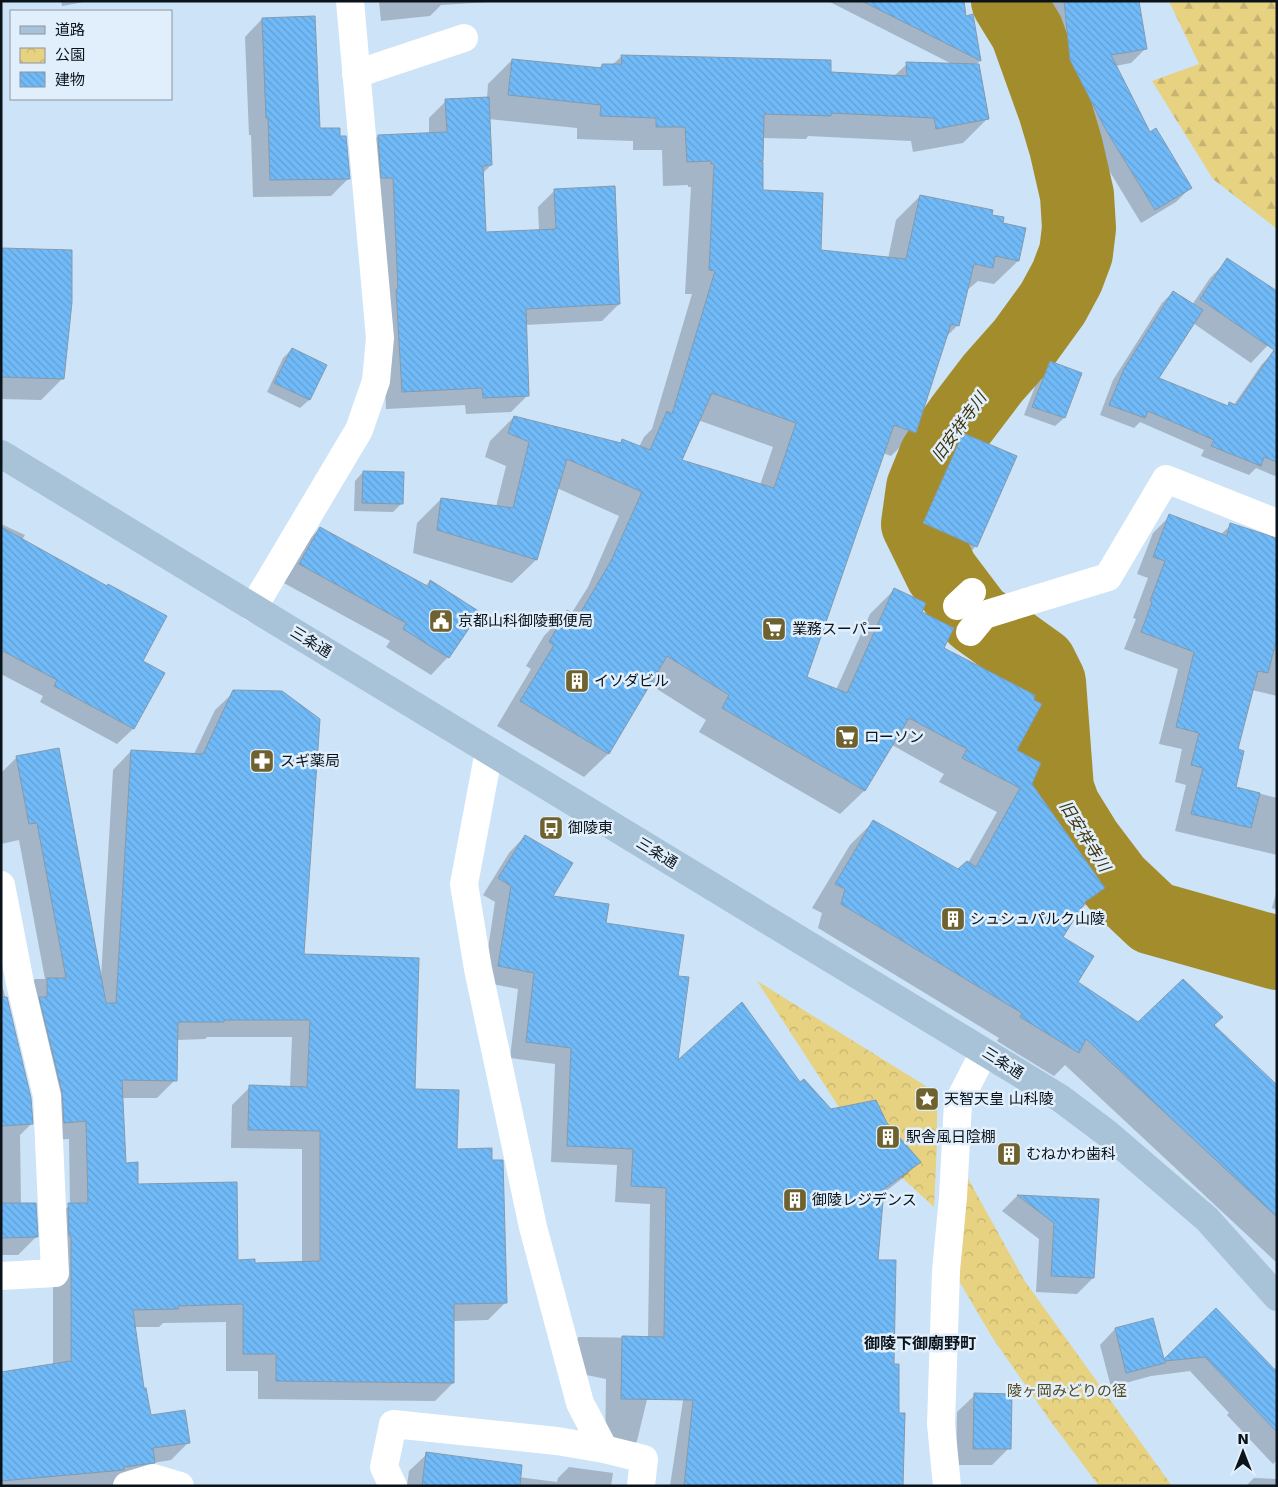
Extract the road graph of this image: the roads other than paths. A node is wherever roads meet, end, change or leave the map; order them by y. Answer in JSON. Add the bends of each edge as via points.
{"nodes":[{"id":1,"x":350,"y":1,"type":"edge"},
{"id":2,"x":464,"y":38,"type":"dead end"},
{"id":3,"x":356,"y":74,"type":"junction"},
{"id":4,"x":1,"y":454,"type":"edge"},
{"id":5,"x":1277,"y":523,"type":"edge"},
{"id":6,"x":253,"y":608,"type":"junction"},
{"id":7,"x":970,"y":612,"type":"dead end"},
{"id":8,"x":489,"y":751,"type":"junction"},
{"id":9,"x":1,"y":885,"type":"edge"},
{"id":10,"x":11,"y":983,"type":"edge"},
{"id":11,"x":984,"y":1052,"type":"junction"},
{"id":12,"x":1,"y":1276,"type":"edge"},
{"id":13,"x":1277,"y":1298,"type":"edge"},
{"id":14,"x":604,"y":1449,"type":"junction"},
{"id":15,"x":127,"y":1486,"type":"edge"},
{"id":16,"x":180,"y":1486,"type":"edge"},
{"id":17,"x":394,"y":1486,"type":"edge"},
{"id":18,"x":641,"y":1486,"type":"edge"},
{"id":19,"x":947,"y":1486,"type":"edge"}],
"edges":[{"from":1,"to":3,"type":"street"},
{"from":2,"to":3,"type":"street"},
{"from":3,"to":6,"type":"street","via":[[380,338],[376,381],[359,430]]},
{"from":4,"to":6,"type":"main road","name":"三条通"},
{"from":5,"to":7,"type":"street","via":[[1166,479],[1108,577]]},
{"from":6,"to":8,"type":"main road","name":"三条通"},
{"from":8,"to":11,"type":"main road","name":"三条通"},
{"from":8,"to":14,"type":"street","via":[[464,884],[478,969],[533,1227],[580,1403]]},
{"from":9,"to":10,"type":"street"},
{"from":10,"to":12,"type":"street","via":[[47,1096],[55,1273]]},
{"from":11,"to":13,"type":"main road","name":"三条通","via":[[1060,1098],[1108,1134],[1206,1219]]},
{"from":11,"to":19,"type":"street","via":[[958,1103],[946,1271],[941,1424]]},
{"from":14,"to":17,"type":"street","via":[[393,1424],[384,1468]]},
{"from":14,"to":18,"type":"street","via":[[644,1458]]},
{"from":15,"to":16,"type":"street","via":[[153,1478]]}]}
